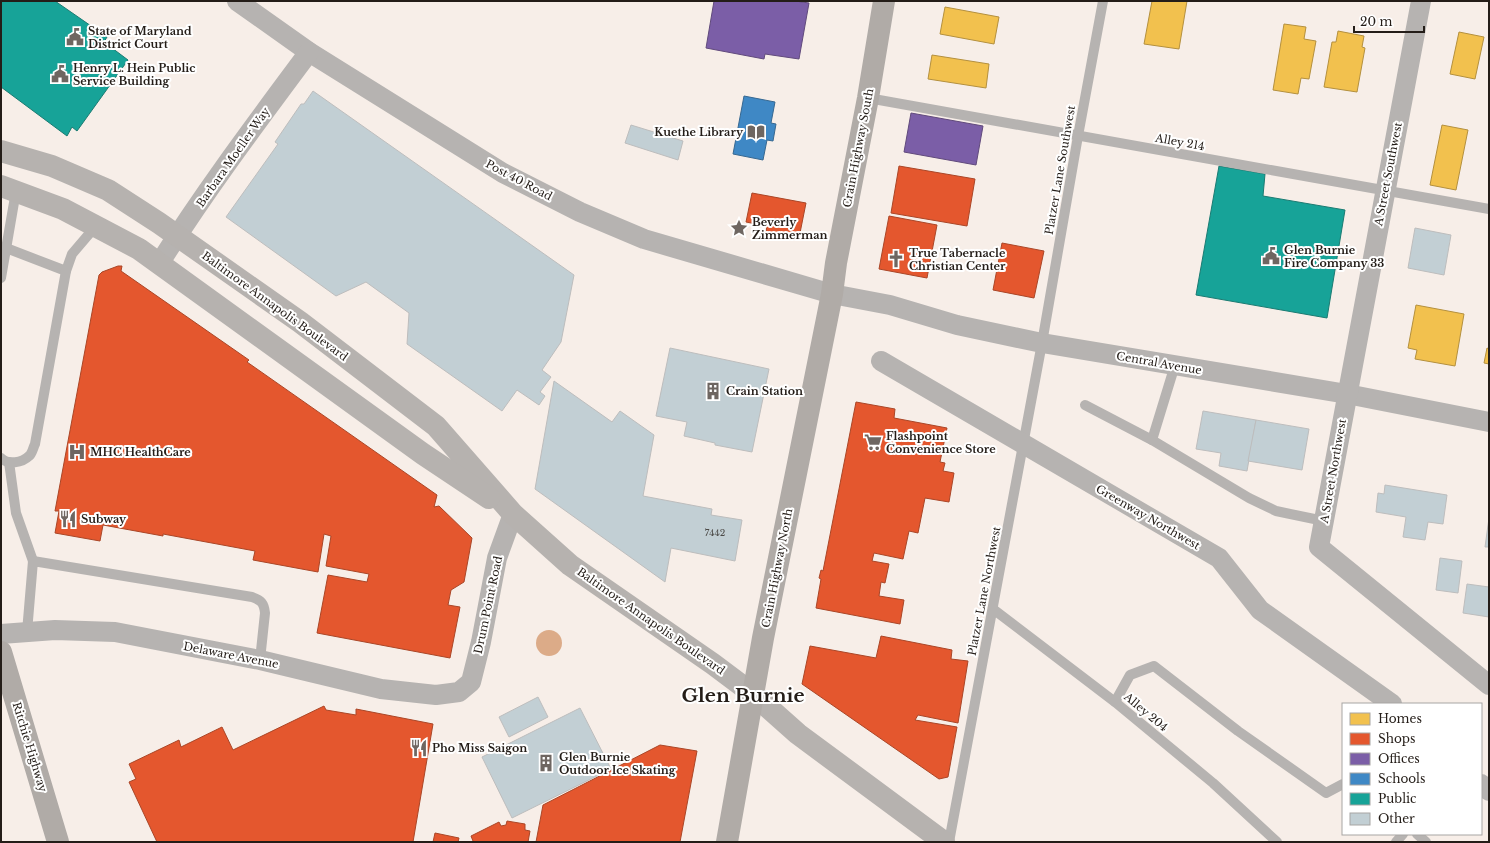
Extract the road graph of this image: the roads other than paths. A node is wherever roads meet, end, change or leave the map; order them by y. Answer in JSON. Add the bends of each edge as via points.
{"nodes":[{"id":1,"x":237,"y":1,"type":"edge"},
{"id":2,"x":884,"y":1,"type":"edge"},
{"id":3,"x":1103,"y":1,"type":"edge"},
{"id":4,"x":1421,"y":1,"type":"edge"},
{"id":5,"x":309,"y":52,"type":"junction"},
{"id":6,"x":868,"y":98,"type":"junction"},
{"id":7,"x":1078,"y":136,"type":"junction"},
{"id":8,"x":1,"y":151,"type":"edge"},
{"id":9,"x":8,"y":188,"type":"edge"},
{"id":10,"x":1385,"y":191,"type":"junction"},
{"id":11,"x":1489,"y":209,"type":"edge"},
{"id":12,"x":96,"y":226,"type":"junction"},
{"id":13,"x":178,"y":235,"type":"junction"},
{"id":14,"x":6,"y":248,"type":"junction"},
{"id":15,"x":159,"y":264,"type":"junction"},
{"id":16,"x":66,"y":271,"type":"junction"},
{"id":17,"x":1,"y":278,"type":"edge"},
{"id":18,"x":832,"y":294,"type":"junction"},
{"id":19,"x":1042,"y":343,"type":"junction"},
{"id":20,"x":881,"y":361,"type":"dead end"},
{"id":21,"x":1175,"y":365,"type":"junction"},
{"id":22,"x":1347,"y":394,"type":"junction"},
{"id":23,"x":1085,"y":405,"type":"dead end"},
{"id":24,"x":1489,"y":422,"type":"edge"},
{"id":25,"x":1152,"y":440,"type":"junction"},
{"id":26,"x":1023,"y":444,"type":"junction"},
{"id":27,"x":5,"y":460,"type":"edge"},
{"id":28,"x":513,"y":514,"type":"junction"},
{"id":29,"x":1324,"y":521,"type":"junction"},
{"id":30,"x":33,"y":561,"type":"junction"},
{"id":31,"x":993,"y":609,"type":"junction"},
{"id":32,"x":27,"y":632,"type":"junction"},
{"id":33,"x":1,"y":634,"type":"edge"},
{"id":34,"x":1,"y":652,"type":"edge"},
{"id":35,"x":260,"y":660,"type":"junction"},
{"id":36,"x":1489,"y":685,"type":"edge"},
{"id":37,"x":459,"y":692,"type":"joint"},
{"id":38,"x":753,"y":694,"type":"junction"},
{"id":39,"x":1115,"y":702,"type":"junction"},
{"id":40,"x":1391,"y":703,"type":"edge"},
{"id":41,"x":1342,"y":785,"type":"edge"},
{"id":42,"x":1418,"y":835,"type":"edge"},
{"id":43,"x":58,"y":842,"type":"edge"},
{"id":44,"x":728,"y":842,"type":"edge"},
{"id":45,"x":944,"y":842,"type":"edge"},
{"id":46,"x":949,"y":842,"type":"edge"},
{"id":47,"x":1277,"y":842,"type":"edge"},
{"id":48,"x":1426,"y":842,"type":"edge"}],
"edges":[{"from":1,"to":5,"type":"street","name":"Post 40 Road"},
{"from":2,"to":6,"type":"main road","name":"Crain Highway South"},
{"from":3,"to":7,"type":"lane","name":"Platzer Lane Southwest"},
{"from":4,"to":10,"type":"street","name":"A Street Southwest"},
{"from":5,"to":13,"type":"street","name":"Barbara Moeller Way"},
{"from":5,"to":18,"type":"street","name":"Post 40 Road","via":[[503,173],[580,212],[644,239]]},
{"from":6,"to":7,"type":"lane","name":"Alley 214"},
{"from":6,"to":18,"type":"main road","name":"Crain Highway South"},
{"from":7,"to":10,"type":"lane","name":"Alley 214"},
{"from":7,"to":19,"type":"lane","name":"Platzer Lane Southwest"},
{"from":8,"to":13,"type":"main road","name":"Baltimore Annapolis Boulevard","via":[[52,166],[108,190]]},
{"from":9,"to":12,"type":"main road","name":"Baltimore Annapolis Boulevard","via":[[63,209]]},
{"from":9,"to":14,"type":"lane"},
{"from":10,"to":11,"type":"lane","name":"Alley 214"},
{"from":10,"to":22,"type":"street","name":"A Street Southwest"},
{"from":12,"to":15,"type":"main road","name":"Baltimore Annapolis Boulevard","via":[[139,249]]},
{"from":12,"to":16,"type":"lane","via":[[72,254]]},
{"from":13,"to":15,"type":"street","name":"Barbara Moeller Way"},
{"from":13,"to":28,"type":"main road","name":"Baltimore Annapolis Boulevard","via":[[300,322],[436,426]]},
{"from":14,"to":16,"type":"lane"},
{"from":14,"to":17,"type":"lane"},
{"from":15,"to":28,"type":"main road","name":"Baltimore Annapolis Boulevard","via":[[423,454]]},
{"from":16,"to":27,"type":"lane","via":[[35,444],[29,456],[15,463]]},
{"from":18,"to":19,"type":"street","name":"Central Avenue","via":[[875,302],[957,326]]},
{"from":18,"to":38,"type":"main road","name":"Crain Highway North"},
{"from":19,"to":21,"type":"street","name":"Central Avenue"},
{"from":19,"to":26,"type":"lane","name":"Platzer Lane Northwest"},
{"from":20,"to":26,"type":"street","name":"Greenway Northwest"},
{"from":21,"to":22,"type":"street","name":"Central Avenue"},
{"from":21,"to":25,"type":"lane"},
{"from":22,"to":24,"type":"street","name":"Central Avenue"},
{"from":22,"to":29,"type":"street","name":"A Street Northwest"},
{"from":23,"to":25,"type":"lane"},
{"from":25,"to":29,"type":"lane","via":[[1249,498],[1276,511]]},
{"from":26,"to":31,"type":"lane","name":"Platzer Lane Northwest"},
{"from":26,"to":40,"type":"street","name":"Greenway Northwest","via":[[1219,558],[1260,610]]},
{"from":27,"to":30,"type":"lane","via":[[16,513]]},
{"from":28,"to":37,"type":"street","name":"Drum Point Road","via":[[497,558],[471,682]]},
{"from":28,"to":38,"type":"main road","name":"Baltimore Annapolis Boulevard","via":[[570,565]]},
{"from":29,"to":36,"type":"street","name":"A Street Northwest","via":[[1319,547]]},
{"from":30,"to":32,"type":"lane"},
{"from":30,"to":35,"type":"lane","via":[[260,600],[265,613]]},
{"from":31,"to":39,"type":"lane","name":"Alley 204"},
{"from":31,"to":46,"type":"lane","name":"Platzer Lane Northwest"},
{"from":32,"to":33,"type":"street","name":"Delaware Avenue"},
{"from":32,"to":35,"type":"street","name":"Delaware Avenue","via":[[115,632]]},
{"from":34,"to":43,"type":"main road","name":"Ritchie Highway"},
{"from":35,"to":37,"type":"street","name":"Delaware Avenue","via":[[382,689],[436,696]]},
{"from":38,"to":44,"type":"main road","name":"Crain Highway North"},
{"from":38,"to":45,"type":"main road","name":"Baltimore Annapolis Boulevard","via":[[798,734]]},
{"from":39,"to":41,"type":"lane","via":[[1130,675],[1154,666],[1238,731],[1326,793]]},
{"from":39,"to":47,"type":"lane","name":"Alley 204","via":[[1213,783]]},
{"from":42,"to":48,"type":"lane"}]}
